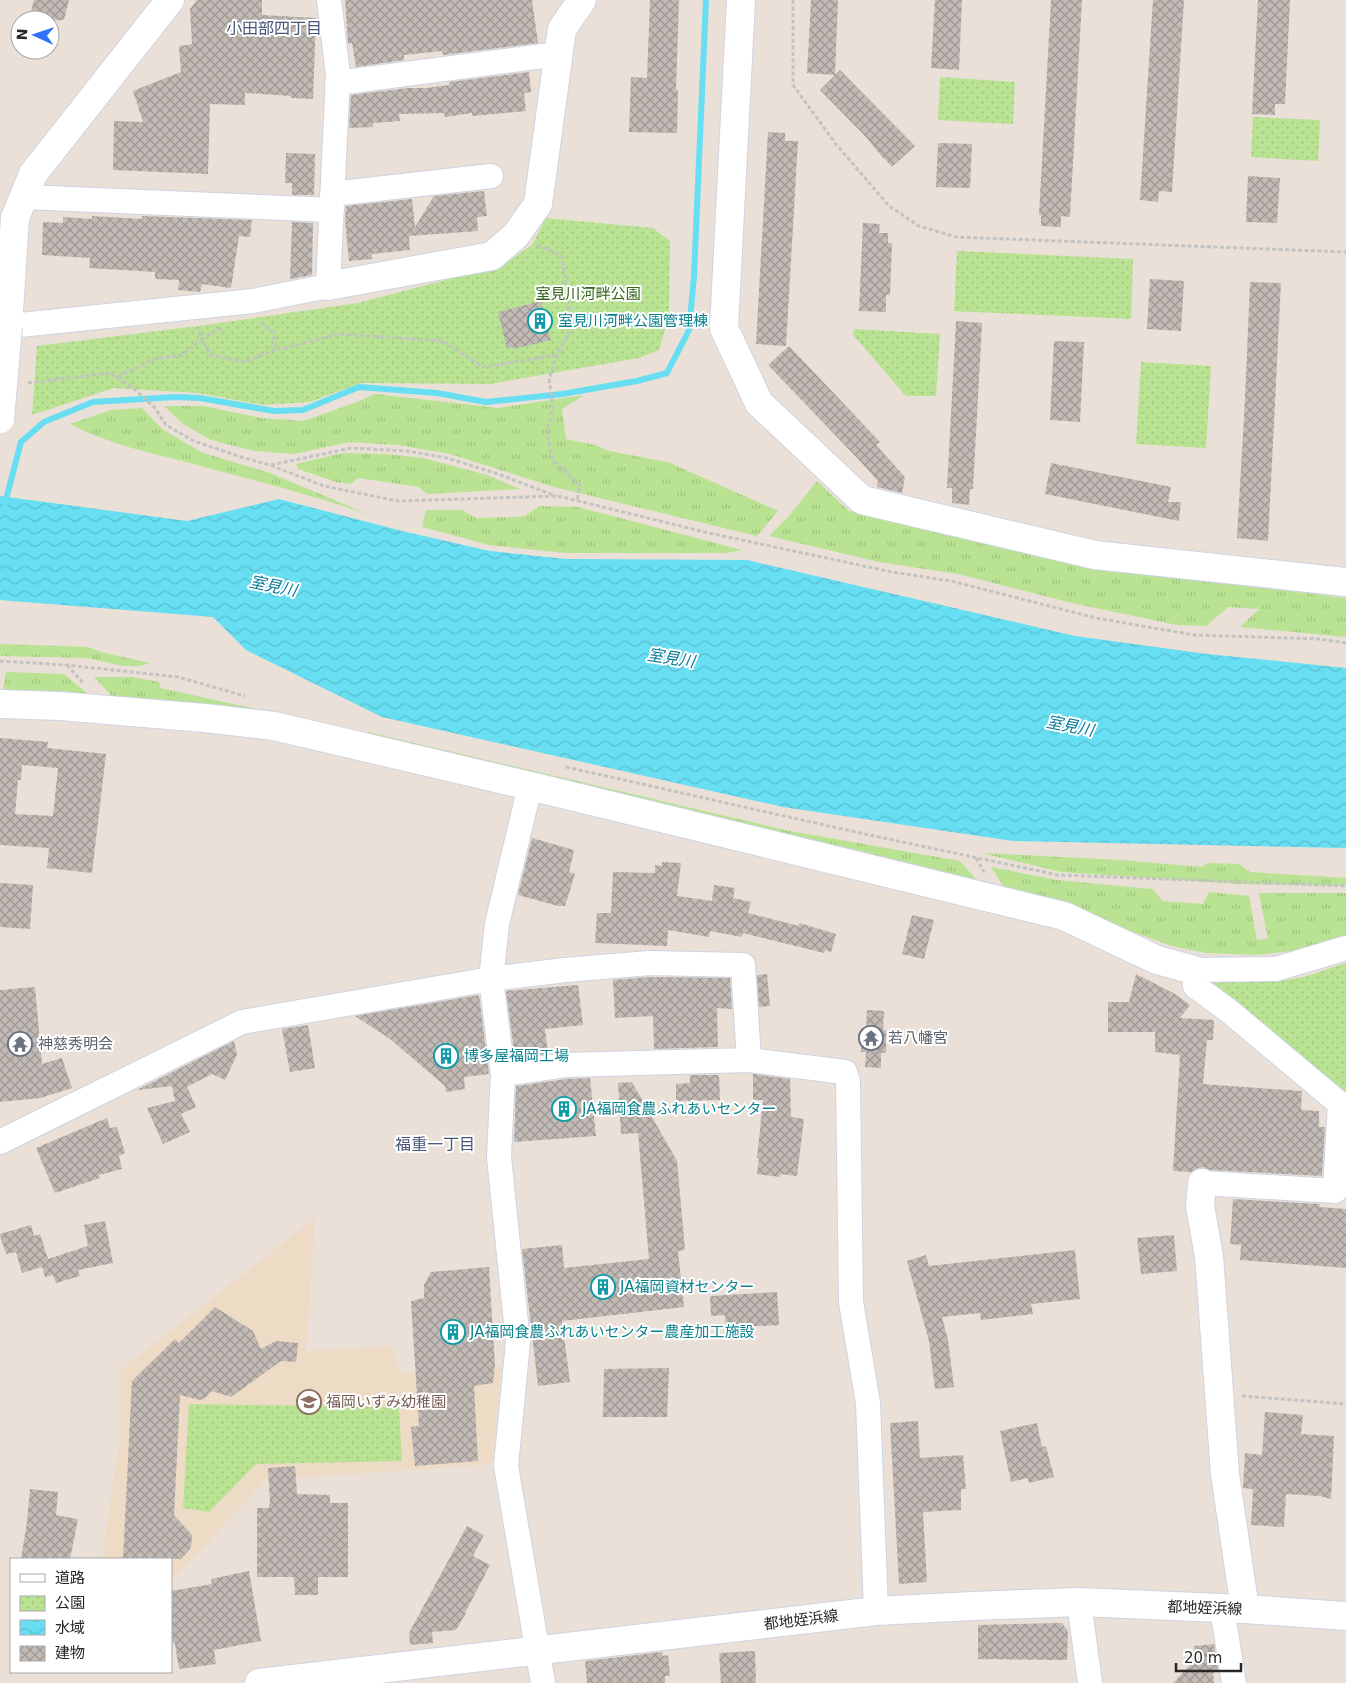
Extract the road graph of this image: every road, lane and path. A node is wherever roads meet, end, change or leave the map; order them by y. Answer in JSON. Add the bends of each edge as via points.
{"nodes":[{"id":1,"x":170,"y":0,"type":"edge"},
{"id":2,"x":329,"y":0,"type":"edge"},
{"id":3,"x":582,"y":0,"type":"edge"},
{"id":4,"x":741,"y":0,"type":"edge"},
{"id":5,"x":793,"y":0,"type":"edge"},
{"id":6,"x":559,"y":54,"type":"junction"},
{"id":7,"x":337,"y":83,"type":"junction"},
{"id":8,"x":490,"y":176,"type":"dead end"},
{"id":9,"x":24,"y":197,"type":"junction"},
{"id":10,"x":332,"y":202,"type":"junction"},
{"id":11,"x":516,"y":235,"type":"junction"},
{"id":12,"x":1346,"y":252,"type":"edge"},
{"id":13,"x":328,"y":286,"type":"junction"},
{"id":14,"x":189,"y":308,"type":"junction"},
{"id":15,"x":259,"y":320,"type":"dead end"},
{"id":16,"x":224,"y":326,"type":"dead end"},
{"id":17,"x":4,"y":327,"type":"edge"},
{"id":18,"x":202,"y":339,"type":"junction"},
{"id":19,"x":276,"y":349,"type":"junction"},
{"id":20,"x":557,"y":355,"type":"junction"},
{"id":21,"x":117,"y":378,"type":"junction"},
{"id":22,"x":26,"y":383,"type":"dead end"},
{"id":23,"x":0,"y":419,"type":"edge"},
{"id":24,"x":270,"y":465,"type":"junction"},
{"id":25,"x":558,"y":496,"type":"junction"},
{"id":26,"x":577,"y":501,"type":"junction"},
{"id":27,"x":1346,"y":582,"type":"edge"},
{"id":28,"x":1346,"y":643,"type":"edge"},
{"id":29,"x":0,"y":661,"type":"edge"},
{"id":30,"x":252,"y":699,"type":"dead end"},
{"id":31,"x":0,"y":704,"type":"edge"},
{"id":32,"x":558,"y":766,"type":"dead end"},
{"id":33,"x":530,"y":786,"type":"junction"},
{"id":34,"x":1346,"y":886,"type":"edge"},
{"id":35,"x":1346,"y":948,"type":"edge"},
{"id":36,"x":1194,"y":970,"type":"junction"},
{"id":37,"x":491,"y":979,"type":"junction"},
{"id":38,"x":749,"y":1060,"type":"junction"},
{"id":39,"x":503,"y":1074,"type":"junction"},
{"id":40,"x":0,"y":1142,"type":"edge"},
{"id":41,"x":1202,"y":1183,"type":"joint"},
{"id":42,"x":1219,"y":1395,"type":"junction"},
{"id":43,"x":1346,"y":1404,"type":"edge"},
{"id":44,"x":1079,"y":1602,"type":"junction"},
{"id":45,"x":1234,"y":1609,"type":"junction"},
{"id":46,"x":876,"y":1611,"type":"junction"},
{"id":47,"x":1346,"y":1616,"type":"edge"},
{"id":48,"x":537,"y":1650,"type":"junction"},
{"id":49,"x":259,"y":1683,"type":"edge"},
{"id":50,"x":544,"y":1683,"type":"edge"},
{"id":51,"x":1090,"y":1683,"type":"edge"},
{"id":52,"x":1234,"y":1683,"type":"edge"}],
"edges":[{"from":1,"to":9,"type":"street","via":[[32,174]]},
{"from":2,"to":7,"type":"street"},
{"from":3,"to":6,"type":"street","via":[[562,29]]},
{"from":4,"to":27,"type":"street","via":[[724,328],[760,403],[862,500],[1095,554]]},
{"from":5,"to":12,"type":"path","via":[[794,85],[835,144],[889,206],[919,226],[956,237]]},
{"from":6,"to":7,"type":"street"},
{"from":6,"to":11,"type":"street","via":[[538,204]]},
{"from":7,"to":10,"type":"street"},
{"from":8,"to":10,"type":"street"},
{"from":9,"to":10,"type":"street"},
{"from":9,"to":17,"type":"street","via":[[15,218]]},
{"from":10,"to":13,"type":"street"},
{"from":11,"to":13,"type":"street","via":[[492,256]]},
{"from":11,"to":20,"type":"path","via":[[562,256],[572,327]]},
{"from":13,"to":14,"type":"street","via":[[253,301]]},
{"from":14,"to":17,"type":"street"},
{"from":14,"to":18,"type":"path"},
{"from":15,"to":19,"type":"path","via":[[273,332]]},
{"from":16,"to":18,"type":"path"},
{"from":17,"to":23,"type":"street","bridge":true},
{"from":18,"to":19,"type":"path","via":[[210,355],[245,362]]},
{"from":18,"to":21,"type":"path","via":[[182,355],[154,359]]},
{"from":19,"to":20,"type":"path","via":[[338,334],[443,341],[483,367]]},
{"from":20,"to":26,"type":"path","via":[[549,379],[553,407],[548,432],[553,461],[580,485]]},
{"from":21,"to":22,"type":"path","via":[[109,373]]},
{"from":21,"to":24,"type":"path","via":[[155,408],[166,426],[194,441]]},
{"from":24,"to":25,"type":"path","via":[[324,486],[398,501]]},
{"from":24,"to":25,"type":"path","via":[[351,448],[408,451],[447,458]]},
{"from":25,"to":26,"type":"path"},
{"from":26,"to":28,"type":"path","via":[[719,535],[892,572],[951,581],[1096,618],[1194,635],[1319,639]]},
{"from":29,"to":30,"type":"path","via":[[178,677]]},
{"from":31,"to":33,"type":"street","via":[[60,706],[274,726]]},
{"from":32,"to":34,"type":"path","via":[[1058,875]]},
{"from":33,"to":36,"type":"street","via":[[1064,916],[1157,960]]},
{"from":33,"to":37,"type":"street","via":[[497,924]]},
{"from":35,"to":36,"type":"street","via":[[1276,969]]},
{"from":36,"to":41,"type":"street","via":[[1195,986],[1340,1104],[1336,1191]]},
{"from":37,"to":38,"type":"street","via":[[650,963],[743,965]]},
{"from":37,"to":39,"type":"street"},
{"from":37,"to":40,"type":"street","via":[[242,1022]]},
{"from":38,"to":39,"type":"street","via":[[564,1065]]},
{"from":38,"to":46,"type":"street","via":[[845,1072],[848,1082],[851,1302],[868,1403]]},
{"from":39,"to":48,"type":"street","via":[[499,1157],[518,1342],[506,1466]]},
{"from":41,"to":42,"type":"street","via":[[1200,1206],[1209,1256]]},
{"from":42,"to":43,"type":"path"},
{"from":42,"to":45,"type":"street"},
{"from":44,"to":45,"type":"street","name":"都地姪浜線"},
{"from":44,"to":46,"type":"street","name":"都地姪浜線"},
{"from":44,"to":51,"type":"street"},
{"from":45,"to":47,"type":"street","name":"都地姪浜線"},
{"from":45,"to":52,"type":"street"},
{"from":46,"to":48,"type":"street","name":"都地姪浜線"},
{"from":48,"to":49,"type":"street","name":"都地姪浜線"},
{"from":48,"to":50,"type":"street"}]}
